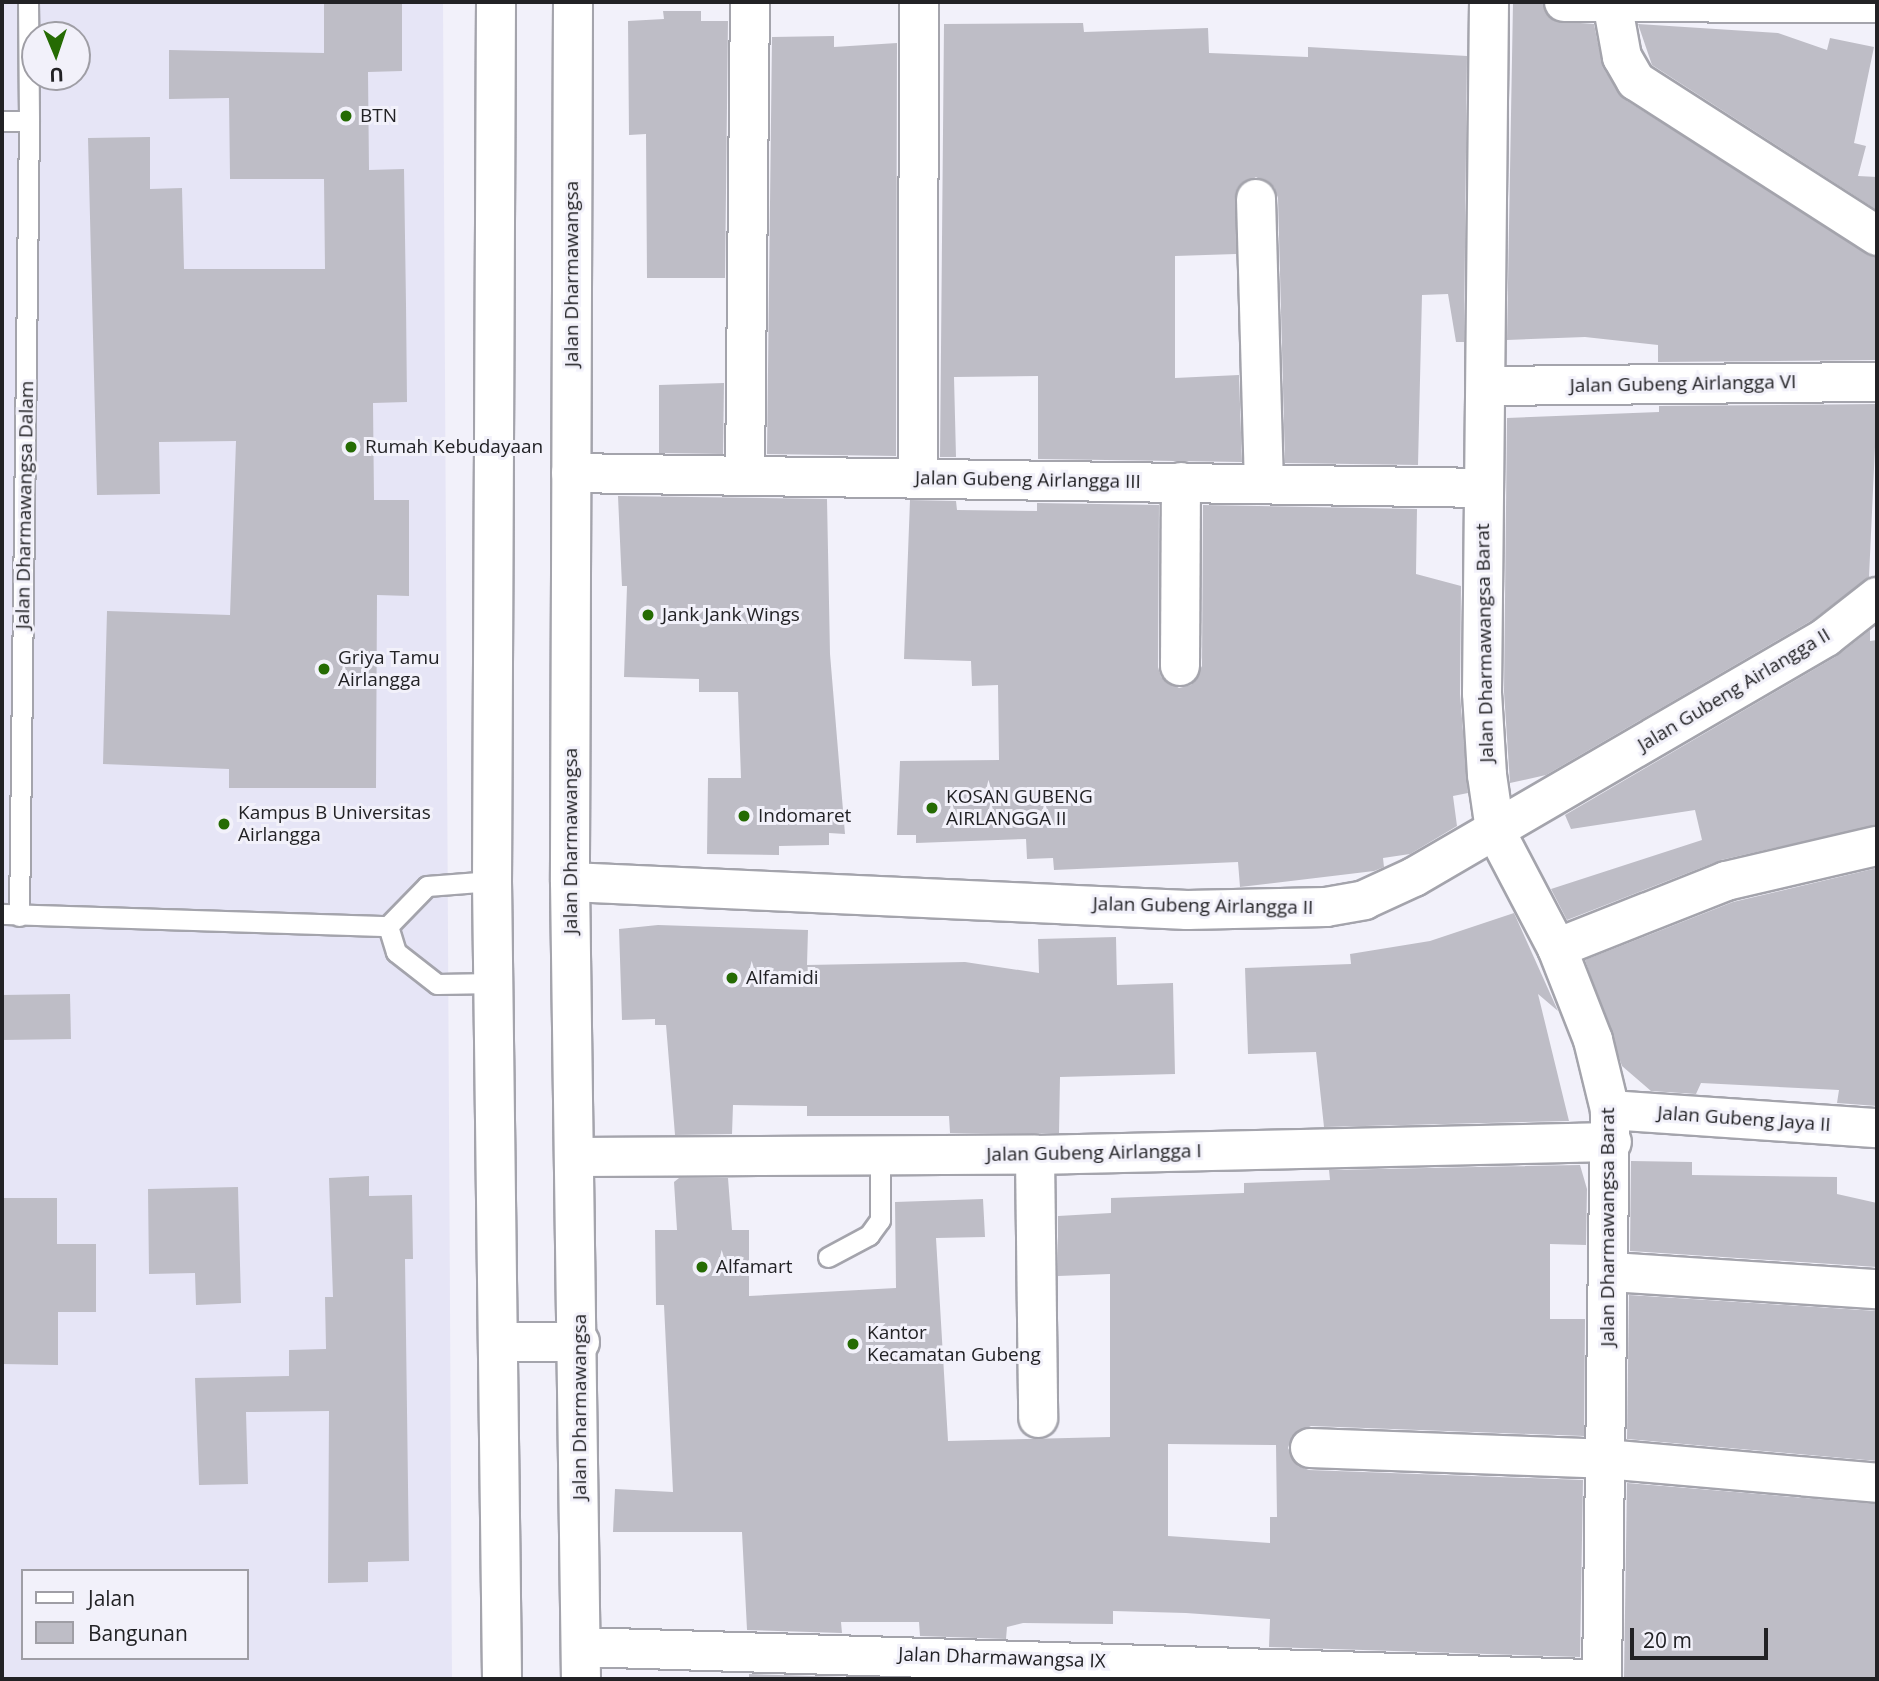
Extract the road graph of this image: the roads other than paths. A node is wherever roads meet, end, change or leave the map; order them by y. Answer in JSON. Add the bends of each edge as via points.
{"nodes":[{"id":1,"x":28,"y":2,"type":"edge"},
{"id":2,"x":496,"y":2,"type":"edge"},
{"id":3,"x":573,"y":2,"type":"edge"},
{"id":4,"x":750,"y":2,"type":"edge"},
{"id":5,"x":919,"y":2,"type":"edge"},
{"id":6,"x":1489,"y":2,"type":"edge"},
{"id":7,"x":1564,"y":2,"type":"edge"},
{"id":8,"x":1612,"y":2,"type":"edge"},
{"id":9,"x":1695,"y":3,"type":"edge"},
{"id":10,"x":1877,"y":3,"type":"edge"},
{"id":11,"x":2,"y":121,"type":"edge"},
{"id":12,"x":29,"y":121,"type":"junction"},
{"id":13,"x":1256,"y":199,"type":"dead end"},
{"id":14,"x":1877,"y":236,"type":"edge"},
{"id":15,"x":1877,"y":382,"type":"edge"},
{"id":16,"x":1489,"y":386,"type":"junction"},
{"id":17,"x":571,"y":473,"type":"junction"},
{"id":18,"x":745,"y":474,"type":"junction"},
{"id":19,"x":918,"y":479,"type":"junction"},
{"id":20,"x":1181,"y":482,"type":"junction"},
{"id":21,"x":1264,"y":484,"type":"junction"},
{"id":22,"x":1484,"y":488,"type":"junction"},
{"id":23,"x":1877,"y":597,"type":"edge"},
{"id":24,"x":1180,"y":666,"type":"dead end"},
{"id":25,"x":1495,"y":831,"type":"junction"},
{"id":26,"x":1877,"y":846,"type":"edge"},
{"id":27,"x":492,"y":881,"type":"junction"},
{"id":28,"x":570,"y":882,"type":"junction"},
{"id":29,"x":10,"y":915,"type":"edge"},
{"id":30,"x":388,"y":926,"type":"junction"},
{"id":31,"x":1557,"y":948,"type":"junction"},
{"id":32,"x":495,"y":983,"type":"junction"},
{"id":33,"x":1611,"y":1126,"type":"junction"},
{"id":34,"x":1877,"y":1128,"type":"edge"},
{"id":35,"x":1035,"y":1155,"type":"junction"},
{"id":36,"x":880,"y":1156,"type":"junction"},
{"id":37,"x":577,"y":1157,"type":"junction"},
{"id":38,"x":828,"y":1257,"type":"dead end"},
{"id":39,"x":1611,"y":1272,"type":"junction"},
{"id":40,"x":1877,"y":1289,"type":"edge"},
{"id":41,"x":498,"y":1342,"type":"junction"},
{"id":42,"x":580,"y":1342,"type":"junction"},
{"id":43,"x":1038,"y":1418,"type":"dead end"},
{"id":44,"x":1310,"y":1448,"type":"dead end"},
{"id":45,"x":1605,"y":1459,"type":"junction"},
{"id":46,"x":1877,"y":1483,"type":"edge"},
{"id":47,"x":581,"y":1663,"type":"edge"},
{"id":48,"x":502,"y":1679,"type":"edge"},
{"id":49,"x":1590,"y":1679,"type":"edge"},
{"id":50,"x":1596,"y":1679,"type":"edge"},
{"id":51,"x":1602,"y":1679,"type":"edge"}],
"edges":[{"from":1,"to":12,"type":"lane","name":"Jalan Dharmawangsa Dalam"},
{"from":2,"to":27,"type":"street"},
{"from":3,"to":17,"type":"street","name":"Jalan Dharmawangsa"},
{"from":4,"to":18,"type":"street"},
{"from":5,"to":19,"type":"street"},
{"from":6,"to":16,"type":"street","name":"Jalan Dharmawangsa Barat"},
{"from":7,"to":8,"type":"street"},
{"from":8,"to":9,"type":"street"},
{"from":8,"to":14,"type":"street","via":[[1622,57],[1643,87]]},
{"from":9,"to":10,"type":"street"},
{"from":11,"to":12,"type":"lane"},
{"from":12,"to":29,"type":"lane","name":"Jalan Dharmawangsa Dalam"},
{"from":13,"to":21,"type":"street"},
{"from":15,"to":16,"type":"street","name":"Jalan Gubeng Airlangga VI"},
{"from":16,"to":22,"type":"street","name":"Jalan Dharmawangsa Barat"},
{"from":17,"to":18,"type":"street","name":"Jalan Gubeng Airlangga III"},
{"from":17,"to":28,"type":"street","name":"Jalan Dharmawangsa"},
{"from":18,"to":19,"type":"street","name":"Jalan Gubeng Airlangga III"},
{"from":19,"to":20,"type":"street","name":"Jalan Gubeng Airlangga III"},
{"from":20,"to":21,"type":"street","name":"Jalan Gubeng Airlangga III"},
{"from":20,"to":24,"type":"street"},
{"from":21,"to":22,"type":"street","name":"Jalan Gubeng Airlangga III"},
{"from":22,"to":25,"type":"street","name":"Jalan Dharmawangsa Barat","via":[[1482,693]]},
{"from":23,"to":25,"type":"street","name":"Jalan Gubeng Airlangga II","via":[[1826,637]]},
{"from":25,"to":28,"type":"street","name":"Jalan Gubeng Airlangga II","via":[[1364,900],[1326,908],[1187,910]]},
{"from":25,"to":31,"type":"street","name":"Jalan Dharmawangsa Barat"},
{"from":26,"to":31,"type":"street","via":[[1726,881]]},
{"from":27,"to":30,"type":"lane","via":[[427,886]]},
{"from":27,"to":32,"type":"street"},
{"from":28,"to":37,"type":"street","name":"Jalan Dharmawangsa"},
{"from":29,"to":30,"type":"lane","name":"Jalan Dharmawangsa Dalam"},
{"from":30,"to":32,"type":"lane","via":[[396,952],[437,984]]},
{"from":31,"to":33,"type":"street","name":"Jalan Dharmawangsa Barat","via":[[1593,1040]]},
{"from":32,"to":41,"type":"street"},
{"from":33,"to":34,"type":"street","name":"Jalan Gubeng Jaya II"},
{"from":33,"to":35,"type":"street","name":"Jalan Gubeng Airlangga I"},
{"from":33,"to":39,"type":"street","name":"Jalan Dharmawangsa Barat"},
{"from":35,"to":36,"type":"street","name":"Jalan Gubeng Airlangga I"},
{"from":35,"to":43,"type":"street"},
{"from":36,"to":37,"type":"street","name":"Jalan Gubeng Airlangga I"},
{"from":36,"to":38,"type":"lane","via":[[880,1220],[869,1234]]},
{"from":37,"to":42,"type":"street","name":"Jalan Dharmawangsa"},
{"from":39,"to":40,"type":"street"},
{"from":39,"to":45,"type":"street","name":"Jalan Dharmawangsa Barat"},
{"from":41,"to":42,"type":"street"},
{"from":41,"to":48,"type":"street"},
{"from":42,"to":47,"type":"street","name":"Jalan Dharmawangsa"},
{"from":44,"to":45,"type":"street"},
{"from":45,"to":46,"type":"street"},
{"from":45,"to":51,"type":"street","name":"Jalan Dharmawangsa Barat"},
{"from":47,"to":49,"type":"street","name":"Jalan Dharmawangsa IX"},
{"from":50,"to":51,"type":"street"}]}
